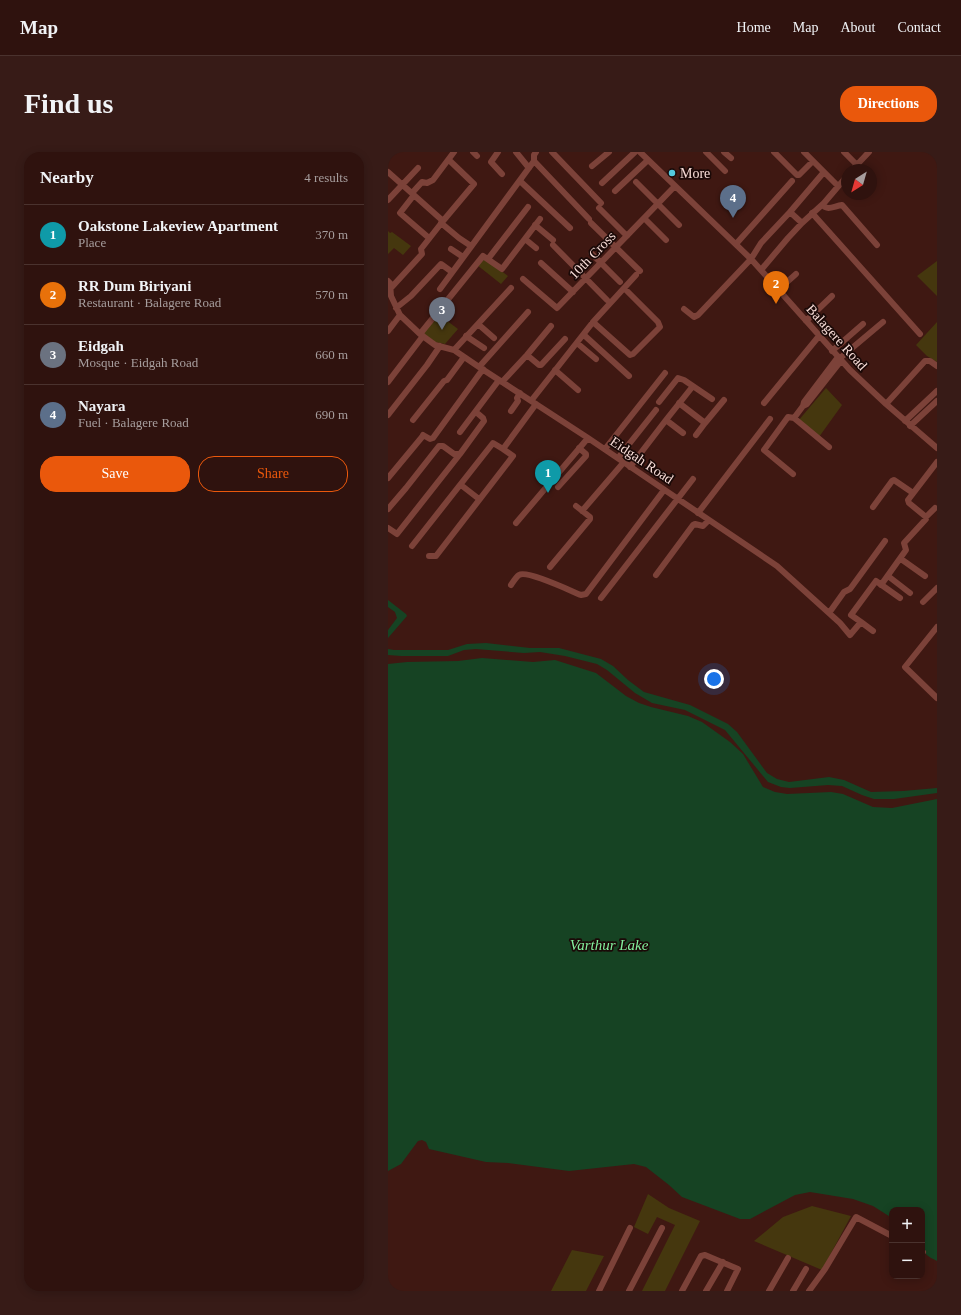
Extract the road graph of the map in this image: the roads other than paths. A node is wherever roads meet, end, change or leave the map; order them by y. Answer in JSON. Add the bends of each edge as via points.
{"nodes":[{"id":1,"x":454,"y":152,"type":"edge"},
{"id":2,"x":498,"y":152,"type":"edge"},
{"id":3,"x":516,"y":152,"type":"edge"},
{"id":4,"x":536,"y":152,"type":"edge"},
{"id":5,"x":552,"y":152,"type":"edge"},
{"id":6,"x":609,"y":152,"type":"edge"},
{"id":7,"x":635,"y":152,"type":"edge"},
{"id":8,"x":640,"y":152,"type":"edge"},
{"id":9,"x":706,"y":152,"type":"edge"},
{"id":10,"x":724,"y":152,"type":"edge"},
{"id":11,"x":774,"y":152,"type":"edge"},
{"id":12,"x":806,"y":152,"type":"edge"},
{"id":13,"x":844,"y":152,"type":"edge"},
{"id":14,"x":869,"y":152,"type":"edge"},
{"id":15,"x":731,"y":158,"type":"dead end"},
{"id":16,"x":449,"y":160,"type":"junction"},
{"id":17,"x":648,"y":160,"type":"junction"},
{"id":18,"x":534,"y":161,"type":"junction"},
{"id":19,"x":813,"y":161,"type":"junction"},
{"id":20,"x":852,"y":164,"type":"edge"},
{"id":21,"x":858,"y":164,"type":"edge"},
{"id":22,"x":592,"y":166,"type":"dead end"},
{"id":23,"x":418,"y":168,"type":"dead end"},
{"id":24,"x":528,"y":168,"type":"junction"},
{"id":25,"x":725,"y":171,"type":"dead end"},
{"id":26,"x":824,"y":172,"type":"junction"},
{"id":27,"x":389,"y":174,"type":"edge"},
{"id":28,"x":502,"y":174,"type":"dead end"},
{"id":29,"x":520,"y":181,"type":"junction"},
{"id":30,"x":636,"y":182,"type":"dead end"},
{"id":31,"x":792,"y":182,"type":"dead end"},
{"id":32,"x":602,"y":183,"type":"dead end"},
{"id":33,"x":841,"y":183,"type":"edge"},
{"id":34,"x":402,"y":184,"type":"junction"},
{"id":35,"x":676,"y":186,"type":"junction"},
{"id":36,"x":838,"y":186,"type":"junction"},
{"id":37,"x":615,"y":191,"type":"dead end"},
{"id":38,"x":413,"y":194,"type":"junction"},
{"id":39,"x":388,"y":200,"type":"edge"},
{"id":40,"x":658,"y":204,"type":"junction"},
{"id":41,"x":822,"y":205,"type":"junction"},
{"id":42,"x":528,"y":207,"type":"dead end"},
{"id":43,"x":790,"y":212,"type":"junction"},
{"id":44,"x":812,"y":213,"type":"junction"},
{"id":45,"x":644,"y":218,"type":"junction"},
{"id":46,"x":540,"y":219,"type":"dead end"},
{"id":47,"x":442,"y":222,"type":"junction"},
{"id":48,"x":802,"y":223,"type":"junction"},
{"id":49,"x":535,"y":225,"type":"junction"},
{"id":50,"x":679,"y":225,"type":"dead end"},
{"id":51,"x":570,"y":228,"type":"dead end"},
{"id":52,"x":627,"y":236,"type":"junction"},
{"id":53,"x":429,"y":238,"type":"junction"},
{"id":54,"x":525,"y":239,"type":"junction"},
{"id":55,"x":666,"y":240,"type":"dead end"},
{"id":56,"x":736,"y":244,"type":"junction"},
{"id":57,"x":877,"y":245,"type":"dead end"},
{"id":58,"x":471,"y":246,"type":"junction"},
{"id":59,"x":536,"y":248,"type":"dead end"},
{"id":60,"x":616,"y":248,"type":"junction"},
{"id":61,"x":451,"y":249,"type":"dead end"},
{"id":62,"x":591,"y":253,"type":"dead end"},
{"id":63,"x":463,"y":257,"type":"junction"},
{"id":64,"x":488,"y":259,"type":"junction"},
{"id":65,"x":751,"y":259,"type":"junction"},
{"id":66,"x":541,"y":262,"type":"dead end"},
{"id":67,"x":601,"y":263,"type":"junction"},
{"id":68,"x":761,"y":270,"type":"junction"},
{"id":69,"x":452,"y":272,"type":"junction"},
{"id":70,"x":796,"y":274,"type":"dead end"},
{"id":71,"x":586,"y":278,"type":"junction"},
{"id":72,"x":523,"y":279,"type":"dead end"},
{"id":73,"x":388,"y":281,"type":"edge"},
{"id":74,"x":620,"y":282,"type":"dead end"},
{"id":75,"x":511,"y":288,"type":"dead end"},
{"id":76,"x":624,"y":288,"type":"junction"},
{"id":77,"x":440,"y":289,"type":"dead end"},
{"id":78,"x":778,"y":290,"type":"junction"},
{"id":79,"x":389,"y":291,"type":"edge"},
{"id":80,"x":573,"y":292,"type":"junction"},
{"id":81,"x":832,"y":296,"type":"dead end"},
{"id":82,"x":607,"y":300,"type":"dead end"},
{"id":83,"x":396,"y":308,"type":"junction"},
{"id":84,"x":684,"y":309,"type":"dead end"},
{"id":85,"x":528,"y":312,"type":"dead end"},
{"id":86,"x":400,"y":315,"type":"junction"},
{"id":87,"x":806,"y":321,"type":"junction"},
{"id":88,"x":593,"y":322,"type":"junction"},
{"id":89,"x":883,"y":322,"type":"dead end"},
{"id":90,"x":478,"y":324,"type":"junction"},
{"id":91,"x":863,"y":324,"type":"dead end"},
{"id":92,"x":551,"y":326,"type":"dead end"},
{"id":93,"x":388,"y":331,"type":"edge"},
{"id":94,"x":920,"y":334,"type":"dead end"},
{"id":95,"x":421,"y":335,"type":"junction"},
{"id":96,"x":584,"y":335,"type":"junction"},
{"id":97,"x":466,"y":336,"type":"junction"},
{"id":98,"x":819,"y":336,"type":"junction"},
{"id":99,"x":494,"y":338,"type":"dead end"},
{"id":100,"x":565,"y":339,"type":"dead end"},
{"id":101,"x":577,"y":343,"type":"junction"},
{"id":102,"x":440,"y":346,"type":"junction"},
{"id":103,"x":484,"y":348,"type":"dead end"},
{"id":104,"x":454,"y":350,"type":"junction"},
{"id":105,"x":832,"y":351,"type":"junction"},
{"id":106,"x":527,"y":355,"type":"junction"},
{"id":107,"x":464,"y":356,"type":"junction"},
{"id":108,"x":596,"y":359,"type":"dead end"},
{"id":109,"x":839,"y":359,"type":"junction"},
{"id":110,"x":937,"y":366,"type":"edge"},
{"id":111,"x":481,"y":368,"type":"junction"},
{"id":112,"x":555,"y":370,"type":"junction"},
{"id":113,"x":665,"y":373,"type":"dead end"},
{"id":114,"x":629,"y":376,"type":"dead end"},
{"id":115,"x":501,"y":381,"type":"junction"},
{"id":116,"x":388,"y":382,"type":"edge"},
{"id":117,"x":694,"y":386,"type":"junction"},
{"id":118,"x":578,"y":390,"type":"dead end"},
{"id":119,"x":937,"y":391,"type":"edge"},
{"id":120,"x":520,"y":393,"type":"junction"},
{"id":121,"x":712,"y":399,"type":"dead end"},
{"id":122,"x":724,"y":400,"type":"dead end"},
{"id":123,"x":937,"y":401,"type":"edge"},
{"id":124,"x":534,"y":402,"type":"junction"},
{"id":125,"x":659,"y":402,"type":"dead end"},
{"id":126,"x":679,"y":403,"type":"junction"},
{"id":127,"x":764,"y":403,"type":"dead end"},
{"id":128,"x":886,"y":404,"type":"junction"},
{"id":129,"x":656,"y":410,"type":"dead end"},
{"id":130,"x":476,"y":412,"type":"junction"},
{"id":131,"x":511,"y":412,"type":"dead end"},
{"id":132,"x":388,"y":415,"type":"edge"},
{"id":133,"x":794,"y":418,"type":"junction"},
{"id":134,"x":770,"y":419,"type":"dead end"},
{"id":135,"x":413,"y":420,"type":"dead end"},
{"id":136,"x":666,"y":420,"type":"junction"},
{"id":137,"x":705,"y":423,"type":"junction"},
{"id":138,"x":908,"y":424,"type":"junction"},
{"id":139,"x":460,"y":432,"type":"dead end"},
{"id":140,"x":683,"y":434,"type":"dead end"},
{"id":141,"x":696,"y":435,"type":"dead end"},
{"id":142,"x":588,"y":438,"type":"junction"},
{"id":143,"x":579,"y":448,"type":"junction"},
{"id":144,"x":829,"y":448,"type":"dead end"},
{"id":145,"x":937,"y":448,"type":"edge"},
{"id":146,"x":502,"y":449,"type":"junction"},
{"id":147,"x":605,"y":449,"type":"junction"},
{"id":148,"x":460,"y":454,"type":"junction"},
{"id":149,"x":618,"y":458,"type":"junction"},
{"id":150,"x":624,"y":462,"type":"junction"},
{"id":151,"x":937,"y":462,"type":"edge"},
{"id":152,"x":630,"y":467,"type":"junction"},
{"id":153,"x":794,"y":474,"type":"dead end"},
{"id":154,"x":388,"y":478,"type":"edge"},
{"id":155,"x":692,"y":479,"type":"dead end"},
{"id":156,"x":461,"y":485,"type":"junction"},
{"id":157,"x":558,"y":487,"type":"dead end"},
{"id":158,"x":664,"y":490,"type":"junction"},
{"id":159,"x":913,"y":493,"type":"junction"},
{"id":160,"x":678,"y":499,"type":"junction"},
{"id":161,"x":479,"y":500,"type":"junction"},
{"id":162,"x":576,"y":506,"type":"dead end"},
{"id":163,"x":873,"y":507,"type":"dead end"},
{"id":164,"x":935,"y":508,"type":"dead end"},
{"id":165,"x":388,"y":509,"type":"edge"},
{"id":166,"x":582,"y":511,"type":"junction"},
{"id":167,"x":698,"y":513,"type":"junction"},
{"id":168,"x":926,"y":517,"type":"junction"},
{"id":169,"x":708,"y":520,"type":"junction"},
{"id":170,"x":516,"y":523,"type":"dead end"},
{"id":171,"x":388,"y":528,"type":"edge"},
{"id":172,"x":884,"y":541,"type":"dead end"},
{"id":173,"x":412,"y":546,"type":"dead end"},
{"id":174,"x":429,"y":556,"type":"dead end"},
{"id":175,"x":901,"y":559,"type":"junction"},
{"id":176,"x":550,"y":567,"type":"dead end"},
{"id":177,"x":656,"y":575,"type":"dead end"},
{"id":178,"x":888,"y":576,"type":"junction"},
{"id":179,"x":925,"y":576,"type":"dead end"},
{"id":180,"x":511,"y":585,"type":"dead end"},
{"id":181,"x":881,"y":585,"type":"junction"},
{"id":182,"x":937,"y":588,"type":"edge"},
{"id":183,"x":910,"y":593,"type":"dead end"},
{"id":184,"x":601,"y":598,"type":"dead end"},
{"id":185,"x":900,"y":598,"type":"dead end"},
{"id":186,"x":923,"y":602,"type":"dead end"},
{"id":187,"x":829,"y":613,"type":"junction"},
{"id":188,"x":861,"y":622,"type":"junction"},
{"id":189,"x":937,"y":627,"type":"edge"},
{"id":190,"x":873,"y":631,"type":"dead end"},
{"id":191,"x":937,"y":698,"type":"edge"},
{"id":192,"x":630,"y":1228,"type":"dead end"},
{"id":193,"x":662,"y":1228,"type":"dead end"},
{"id":194,"x":889,"y":1234,"type":"edge"},
{"id":195,"x":788,"y":1258,"type":"dead end"},
{"id":196,"x":723,"y":1262,"type":"junction"},
{"id":197,"x":806,"y":1269,"type":"dead end"},
{"id":198,"x":599,"y":1291,"type":"edge"},
{"id":199,"x":629,"y":1291,"type":"edge"},
{"id":200,"x":682,"y":1291,"type":"edge"},
{"id":201,"x":706,"y":1291,"type":"edge"},
{"id":202,"x":727,"y":1291,"type":"edge"},
{"id":203,"x":769,"y":1291,"type":"edge"},
{"id":204,"x":793,"y":1291,"type":"edge"},
{"id":205,"x":809,"y":1291,"type":"edge"}],
"edges":[{"from":1,"to":16,"type":"street"},
{"from":2,"to":28,"type":"street","via":[[492,162]]},
{"from":3,"to":24,"type":"street"},
{"from":4,"to":18,"type":"street"},
{"from":5,"to":52,"type":"street"},
{"from":6,"to":22,"type":"street"},
{"from":7,"to":32,"type":"street"},
{"from":8,"to":17,"type":"street","name":"Balagere Road"},
{"from":9,"to":25,"type":"street"},
{"from":10,"to":15,"type":"street"},
{"from":11,"to":19,"type":"street","via":[[797,175]]},
{"from":12,"to":19,"type":"street"},
{"from":13,"to":20,"type":"street"},
{"from":14,"to":21,"type":"street"},
{"from":16,"to":38,"type":"street","via":[[433,180],[422,182]]},
{"from":16,"to":47,"type":"street","via":[[474,184]]},
{"from":17,"to":35,"type":"street","name":"Balagere Road"},
{"from":17,"to":37,"type":"street"},
{"from":18,"to":24,"type":"street"},
{"from":18,"to":60,"type":"street"},
{"from":19,"to":26,"type":"street"},
{"from":23,"to":34,"type":"street"},
{"from":24,"to":29,"type":"street"},
{"from":26,"to":36,"type":"street"},
{"from":26,"to":43,"type":"street"},
{"from":27,"to":34,"type":"street"},
{"from":29,"to":51,"type":"street"},
{"from":29,"to":58,"type":"street"},
{"from":30,"to":40,"type":"street"},
{"from":31,"to":56,"type":"street"},
{"from":33,"to":36,"type":"street"},
{"from":34,"to":38,"type":"street"},
{"from":34,"to":39,"type":"street"},
{"from":35,"to":40,"type":"street","name":"10th Cross"},
{"from":35,"to":56,"type":"street","name":"Balagere Road"},
{"from":36,"to":41,"type":"street"},
{"from":38,"to":47,"type":"street"},
{"from":38,"to":53,"type":"street","via":[[400,213]]},
{"from":40,"to":45,"type":"street","name":"10th Cross"},
{"from":40,"to":50,"type":"street"},
{"from":41,"to":44,"type":"street"},
{"from":41,"to":57,"type":"street","via":[[829,209],[842,205]]},
{"from":42,"to":64,"type":"street"},
{"from":43,"to":48,"type":"street"},
{"from":43,"to":65,"type":"street"},
{"from":44,"to":48,"type":"street"},
{"from":44,"to":94,"type":"street"},
{"from":45,"to":52,"type":"street","name":"10th Cross"},
{"from":45,"to":55,"type":"street"},
{"from":46,"to":49,"type":"street"},
{"from":47,"to":53,"type":"street"},
{"from":47,"to":58,"type":"street"},
{"from":48,"to":68,"type":"street"},
{"from":49,"to":54,"type":"street"},
{"from":49,"to":71,"type":"street"},
{"from":52,"to":60,"type":"street","name":"10th Cross"},
{"from":53,"to":79,"type":"street","via":[[421,249],[422,254]]},
{"from":54,"to":59,"type":"street"},
{"from":54,"to":64,"type":"street","via":[[502,269]]},
{"from":56,"to":65,"type":"street","name":"Balagere Road"},
{"from":58,"to":63,"type":"street"},
{"from":60,"to":67,"type":"street","name":"10th Cross"},
{"from":60,"to":76,"type":"street","via":[[638,273]]},
{"from":61,"to":63,"type":"street"},
{"from":62,"to":67,"type":"street"},
{"from":63,"to":69,"type":"street"},
{"from":64,"to":95,"type":"street","via":[[484,256],[480,259]]},
{"from":65,"to":68,"type":"street","name":"Balagere Road"},
{"from":65,"to":84,"type":"street","via":[[698,315],[694,317]]},
{"from":66,"to":80,"type":"street"},
{"from":67,"to":71,"type":"street","name":"10th Cross"},
{"from":67,"to":74,"type":"street"},
{"from":68,"to":78,"type":"street","name":"Balagere Road"},
{"from":69,"to":77,"type":"street"},
{"from":69,"to":83,"type":"street","via":[[441,264]]},
{"from":70,"to":78,"type":"street"},
{"from":71,"to":80,"type":"street","name":"10th Cross"},
{"from":71,"to":82,"type":"street"},
{"from":72,"to":80,"type":"street","name":"10th Cross","via":[[557,308]]},
{"from":73,"to":79,"type":"street","name":"Eidgah Road"},
{"from":75,"to":90,"type":"street"},
{"from":76,"to":88,"type":"street"},
{"from":76,"to":88,"type":"street","via":[[660,327],[630,355]]},
{"from":78,"to":87,"type":"street","name":"Balagere Road"},
{"from":79,"to":83,"type":"street","name":"Eidgah Road"},
{"from":81,"to":87,"type":"street"},
{"from":83,"to":86,"type":"street","name":"Eidgah Road"},
{"from":85,"to":111,"type":"street"},
{"from":86,"to":93,"type":"street"},
{"from":86,"to":95,"type":"street","name":"Eidgah Road"},
{"from":87,"to":98,"type":"street","name":"Balagere Road"},
{"from":88,"to":96,"type":"street"},
{"from":89,"to":109,"type":"street"},
{"from":90,"to":97,"type":"street"},
{"from":90,"to":99,"type":"street"},
{"from":91,"to":105,"type":"street"},
{"from":92,"to":106,"type":"street"},
{"from":95,"to":102,"type":"street","name":"Eidgah Road"},
{"from":95,"to":116,"type":"street"},
{"from":96,"to":101,"type":"street"},
{"from":96,"to":114,"type":"street"},
{"from":97,"to":103,"type":"street"},
{"from":97,"to":104,"type":"street"},
{"from":98,"to":105,"type":"street","name":"Balagere Road"},
{"from":98,"to":127,"type":"street"},
{"from":100,"to":106,"type":"street","via":[[541,366]]},
{"from":101,"to":108,"type":"street"},
{"from":101,"to":112,"type":"street"},
{"from":102,"to":104,"type":"street","name":"Eidgah Road"},
{"from":102,"to":132,"type":"street"},
{"from":104,"to":107,"type":"street","name":"Eidgah Road"},
{"from":105,"to":109,"type":"street","name":"Balagere Road"},
{"from":106,"to":115,"type":"street"},
{"from":107,"to":111,"type":"street","name":"Eidgah Road"},
{"from":107,"to":135,"type":"street"},
{"from":109,"to":128,"type":"street","name":"Balagere Road"},
{"from":109,"to":133,"type":"street"},
{"from":110,"to":128,"type":"street","via":[[925,361]]},
{"from":111,"to":115,"type":"street","name":"Eidgah Road"},
{"from":111,"to":154,"type":"street","via":[[433,438],[422,436]]},
{"from":112,"to":118,"type":"street"},
{"from":112,"to":124,"type":"street"},
{"from":113,"to":147,"type":"street"},
{"from":115,"to":120,"type":"street","name":"Eidgah Road"},
{"from":115,"to":130,"type":"street"},
{"from":117,"to":121,"type":"street"},
{"from":117,"to":125,"type":"street","via":[[678,378]]},
{"from":117,"to":126,"type":"street"},
{"from":119,"to":138,"type":"street"},
{"from":120,"to":124,"type":"street","name":"Eidgah Road"},
{"from":120,"to":131,"type":"street"},
{"from":122,"to":137,"type":"street"},
{"from":123,"to":138,"type":"street"},
{"from":124,"to":142,"type":"street","name":"Eidgah Road"},
{"from":124,"to":146,"type":"street"},
{"from":126,"to":136,"type":"street"},
{"from":126,"to":137,"type":"street"},
{"from":128,"to":138,"type":"street","name":"Balagere Road"},
{"from":129,"to":149,"type":"street"},
{"from":130,"to":139,"type":"street"},
{"from":130,"to":148,"type":"street","via":[[484,421]]},
{"from":133,"to":144,"type":"street"},
{"from":133,"to":153,"type":"street","via":[[788,417],[764,449]]},
{"from":134,"to":167,"type":"street"},
{"from":136,"to":140,"type":"street"},
{"from":136,"to":152,"type":"street"},
{"from":137,"to":141,"type":"street"},
{"from":138,"to":145,"type":"street","name":"Balagere Road"},
{"from":142,"to":143,"type":"street"},
{"from":142,"to":147,"type":"street","name":"Eidgah Road"},
{"from":143,"to":157,"type":"street","via":[[586,456]]},
{"from":143,"to":170,"type":"street"},
{"from":146,"to":156,"type":"street","via":[[493,444]]},
{"from":146,"to":161,"type":"street","via":[[513,456]]},
{"from":147,"to":149,"type":"street","name":"Eidgah Road"},
{"from":148,"to":165,"type":"street","via":[[454,454],[439,446]]},
{"from":148,"to":171,"type":"street","via":[[396,534]]},
{"from":149,"to":150,"type":"street","name":"Eidgah Road"},
{"from":150,"to":152,"type":"street","name":"Eidgah Road"},
{"from":150,"to":166,"type":"street"},
{"from":151,"to":159,"type":"street"},
{"from":152,"to":158,"type":"street","name":"Eidgah Road"},
{"from":155,"to":160,"type":"street"},
{"from":156,"to":161,"type":"street"},
{"from":156,"to":173,"type":"street"},
{"from":158,"to":160,"type":"street","name":"Eidgah Road"},
{"from":158,"to":180,"type":"street","via":[[586,594],[581,595],[525,574],[519,575]]},
{"from":159,"to":163,"type":"street","via":[[894,480]]},
{"from":159,"to":168,"type":"street","via":[[908,500],[909,503]]},
{"from":160,"to":167,"type":"street","name":"Eidgah Road"},
{"from":160,"to":184,"type":"street"},
{"from":161,"to":174,"type":"street","via":[[436,556]]},
{"from":162,"to":166,"type":"street"},
{"from":164,"to":168,"type":"street"},
{"from":166,"to":176,"type":"street","via":[[590,520]]},
{"from":167,"to":169,"type":"street","name":"Eidgah Road"},
{"from":168,"to":175,"type":"street","via":[[904,543],[906,550]]},
{"from":169,"to":177,"type":"street","via":[[704,526],[693,525]]},
{"from":169,"to":187,"type":"street","name":"Eidgah Road","via":[[777,566]]},
{"from":172,"to":187,"type":"street","via":[[850,589],[844,592]]},
{"from":175,"to":178,"type":"street"},
{"from":175,"to":179,"type":"street"},
{"from":178,"to":181,"type":"street"},
{"from":178,"to":183,"type":"street"},
{"from":181,"to":185,"type":"street"},
{"from":181,"to":188,"type":"street","via":[[876,581],[851,615]]},
{"from":182,"to":186,"type":"street"},
{"from":187,"to":188,"type":"street","name":"Eidgah Road","via":[[850,635]]},
{"from":188,"to":190,"type":"street"},
{"from":189,"to":191,"type":"street","via":[[905,667]]},
{"from":192,"to":198,"type":"street"},
{"from":193,"to":199,"type":"street"},
{"from":194,"to":205,"type":"street","via":[[856,1217],[825,1270]]},
{"from":195,"to":203,"type":"street"},
{"from":196,"to":200,"type":"street","via":[[702,1256]]},
{"from":196,"to":201,"type":"street"},
{"from":196,"to":202,"type":"street","via":[[738,1269]]},
{"from":197,"to":204,"type":"street"}]}
